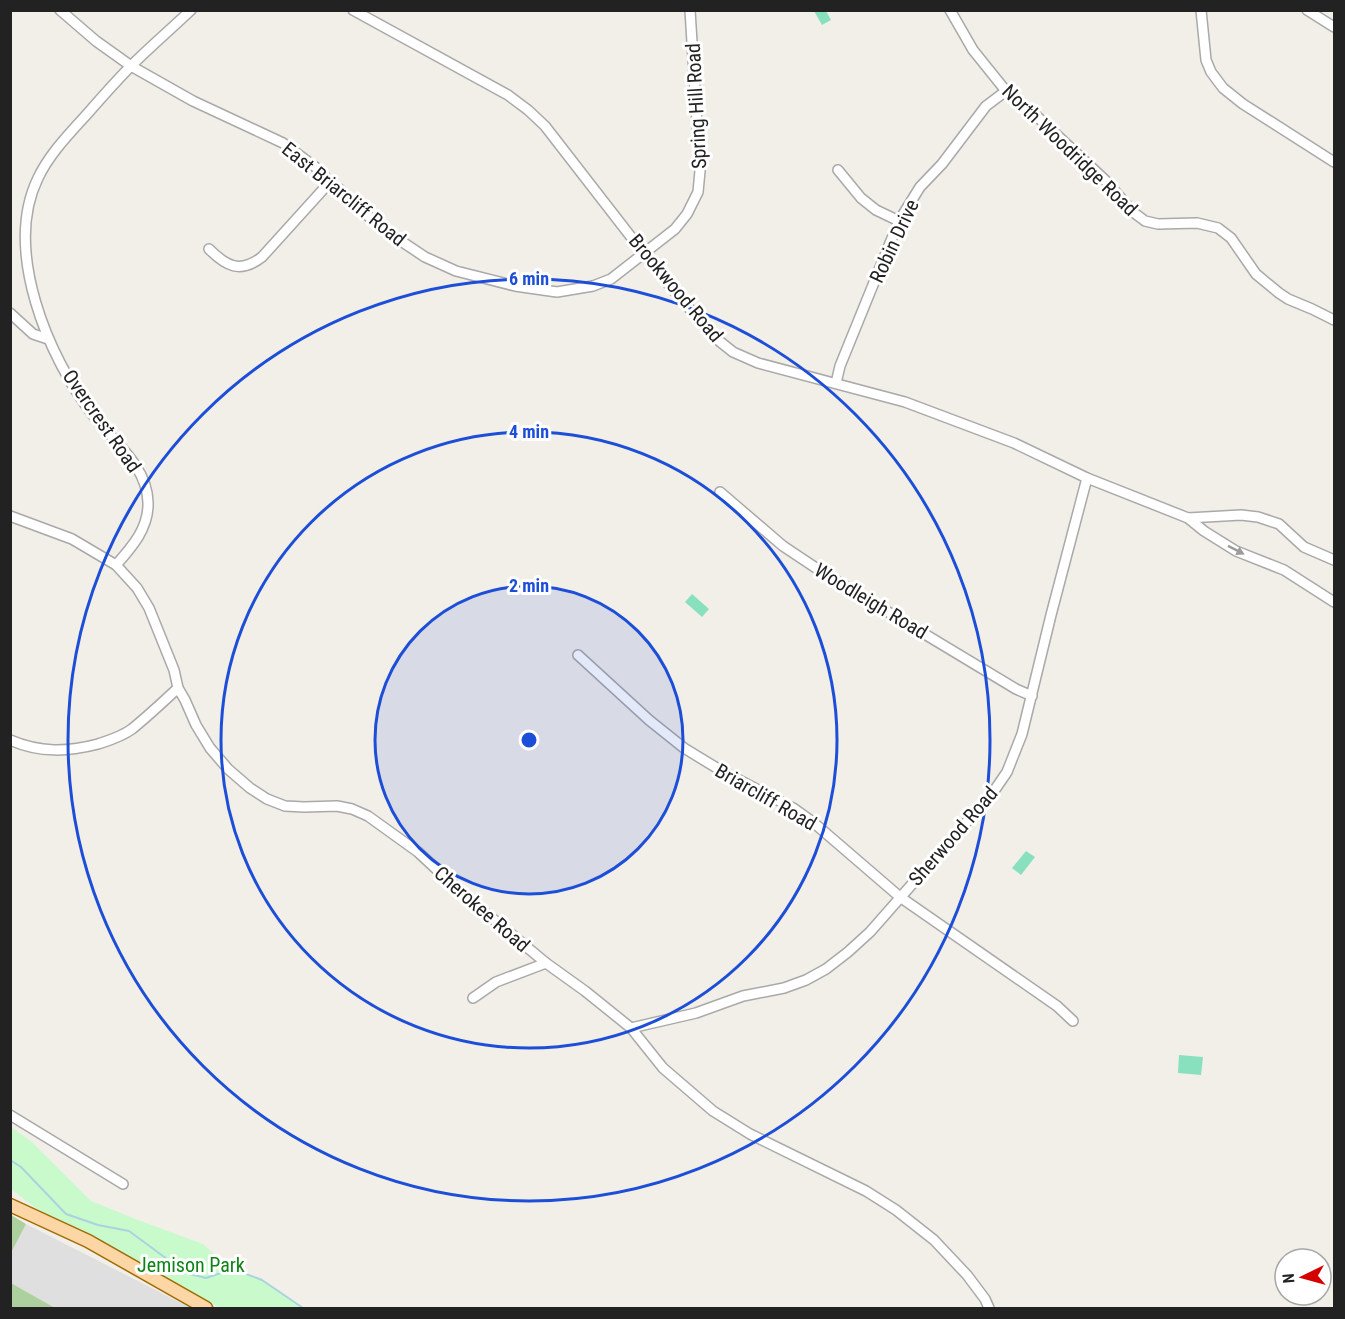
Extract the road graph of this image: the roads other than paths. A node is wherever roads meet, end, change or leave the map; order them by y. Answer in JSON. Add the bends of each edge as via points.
{"nodes":[{"id":1,"x":60,"y":10,"type":"edge"},
{"id":2,"x":191,"y":10,"type":"edge"},
{"id":3,"x":353,"y":10,"type":"edge"},
{"id":4,"x":690,"y":10,"type":"edge"},
{"id":5,"x":950,"y":10,"type":"edge"},
{"id":6,"x":1201,"y":10,"type":"edge"},
{"id":7,"x":1307,"y":10,"type":"edge"},
{"id":8,"x":1335,"y":27,"type":"edge"},
{"id":9,"x":131,"y":66,"type":"junction"},
{"id":10,"x":1006,"y":91,"type":"junction"},
{"id":11,"x":1335,"y":162,"type":"edge"},
{"id":12,"x":838,"y":170,"type":"dead end"},
{"id":13,"x":329,"y":183,"type":"junction"},
{"id":14,"x":899,"y":221,"type":"junction"},
{"id":15,"x":209,"y":249,"type":"dead end"},
{"id":16,"x":645,"y":253,"type":"junction"},
{"id":17,"x":10,"y":313,"type":"edge"},
{"id":18,"x":1335,"y":320,"type":"edge"},
{"id":19,"x":48,"y":339,"type":"junction"},
{"id":20,"x":836,"y":383,"type":"junction"},
{"id":21,"x":1087,"y":478,"type":"junction"},
{"id":22,"x":720,"y":492,"type":"dead end"},
{"id":23,"x":10,"y":516,"type":"edge"},
{"id":24,"x":1188,"y":518,"type":"junction"},
{"id":25,"x":1335,"y":560,"type":"edge"},
{"id":26,"x":116,"y":565,"type":"junction"},
{"id":27,"x":1335,"y":602,"type":"edge"},
{"id":28,"x":578,"y":655,"type":"dead end"},
{"id":29,"x":178,"y":688,"type":"junction"},
{"id":30,"x":1032,"y":696,"type":"junction"},
{"id":31,"x":10,"y":740,"type":"edge"},
{"id":32,"x":900,"y":897,"type":"junction"},
{"id":33,"x":546,"y":963,"type":"junction"},
{"id":34,"x":473,"y":998,"type":"dead end"},
{"id":35,"x":1073,"y":1021,"type":"dead end"},
{"id":36,"x":631,"y":1028,"type":"junction"},
{"id":37,"x":10,"y":1116,"type":"edge"},
{"id":38,"x":123,"y":1184,"type":"dead end"},
{"id":39,"x":10,"y":1205,"type":"edge"},
{"id":40,"x":206,"y":1308,"type":"edge"},
{"id":41,"x":989,"y":1308,"type":"edge"}],
"edges":[{"from":1,"to":9,"type":"street","name":"East Briarcliff Road"},
{"from":2,"to":9,"type":"street","name":"Overcrest Road"},
{"from":3,"to":16,"type":"street","name":"Brookwood Road","via":[[508,95],[528,110],[545,126]]},
{"from":4,"to":16,"type":"street","name":"Spring Hill Road","via":[[700,166],[698,192],[675,229]]},
{"from":5,"to":10,"type":"street","name":"North Woodridge Road","via":[[973,50]]},
{"from":6,"to":11,"type":"street","via":[[1206,60],[1223,88]]},
{"from":7,"to":8,"type":"street"},
{"from":9,"to":13,"type":"street","name":"East Briarcliff Road","via":[[193,101],[283,143],[322,172]]},
{"from":9,"to":19,"type":"street","name":"Overcrest Road","via":[[57,147],[38,178],[27,209],[25,239],[30,282]]},
{"from":10,"to":14,"type":"street","name":"Robin Drive","via":[[986,106],[920,187]]},
{"from":10,"to":18,"type":"street","name":"North Woodridge Road","via":[[1145,221],[1218,228],[1231,238],[1256,274],[1279,293]]},
{"from":12,"to":14,"type":"street","via":[[861,198]]},
{"from":13,"to":15,"type":"street","via":[[254,264],[228,265]]},
{"from":13,"to":16,"type":"street","name":"East Briarcliff Road","via":[[380,227],[425,257],[456,271],[515,286],[557,292],[593,286],[611,279]]},
{"from":14,"to":20,"type":"street","name":"Robin Drive"},
{"from":16,"to":20,"type":"street","name":"Brookwood Road","via":[[713,336],[733,352],[758,363]]},
{"from":17,"to":19,"type":"street","via":[[33,334]]},
{"from":19,"to":26,"type":"street","name":"Overcrest Road","via":[[79,395],[137,466],[146,488],[144,526]]},
{"from":20,"to":21,"type":"street","name":"Brookwood Road","via":[[905,402],[1014,442]]},
{"from":21,"to":24,"type":"street","name":"Brookwood Road"},
{"from":21,"to":30,"type":"street","name":"Sherwood Road"},
{"from":22,"to":30,"type":"street","name":"Woodleigh Road","via":[[783,546],[825,574]]},
{"from":23,"to":26,"type":"street","name":"Cherokee Road","via":[[72,539]]},
{"from":24,"to":25,"type":"street","via":[[1258,517],[1279,524],[1304,548]]},
{"from":24,"to":27,"type":"street","one_way":true,"via":[[1236,551],[1284,570]]},
{"from":26,"to":29,"type":"street","name":"Cherokee Road","via":[[149,608]]},
{"from":28,"to":32,"type":"street","name":"Briarcliff Road","via":[[684,748],[794,808]]},
{"from":29,"to":31,"type":"street","via":[[116,739],[53,751]]},
{"from":29,"to":33,"type":"street","name":"Cherokee Road","via":[[210,748],[250,788],[285,806],[337,806],[368,816],[418,852]]},
{"from":30,"to":32,"type":"street","name":"Sherwood Road","via":[[1007,772]]},
{"from":32,"to":35,"type":"street","name":"Briarcliff Road","via":[[1058,1006]]},
{"from":32,"to":36,"type":"street","name":"Sherwood Road","via":[[848,952],[806,980]]},
{"from":33,"to":34,"type":"street","via":[[496,981]]},
{"from":33,"to":36,"type":"street","name":"Cherokee Road"},
{"from":36,"to":41,"type":"street","name":"Cherokee Road","via":[[663,1068],[713,1111],[896,1210],[934,1240],[968,1275]]},
{"from":37,"to":38,"type":"street"},
{"from":39,"to":40,"type":"main road","via":[[88,1241]]}]}
